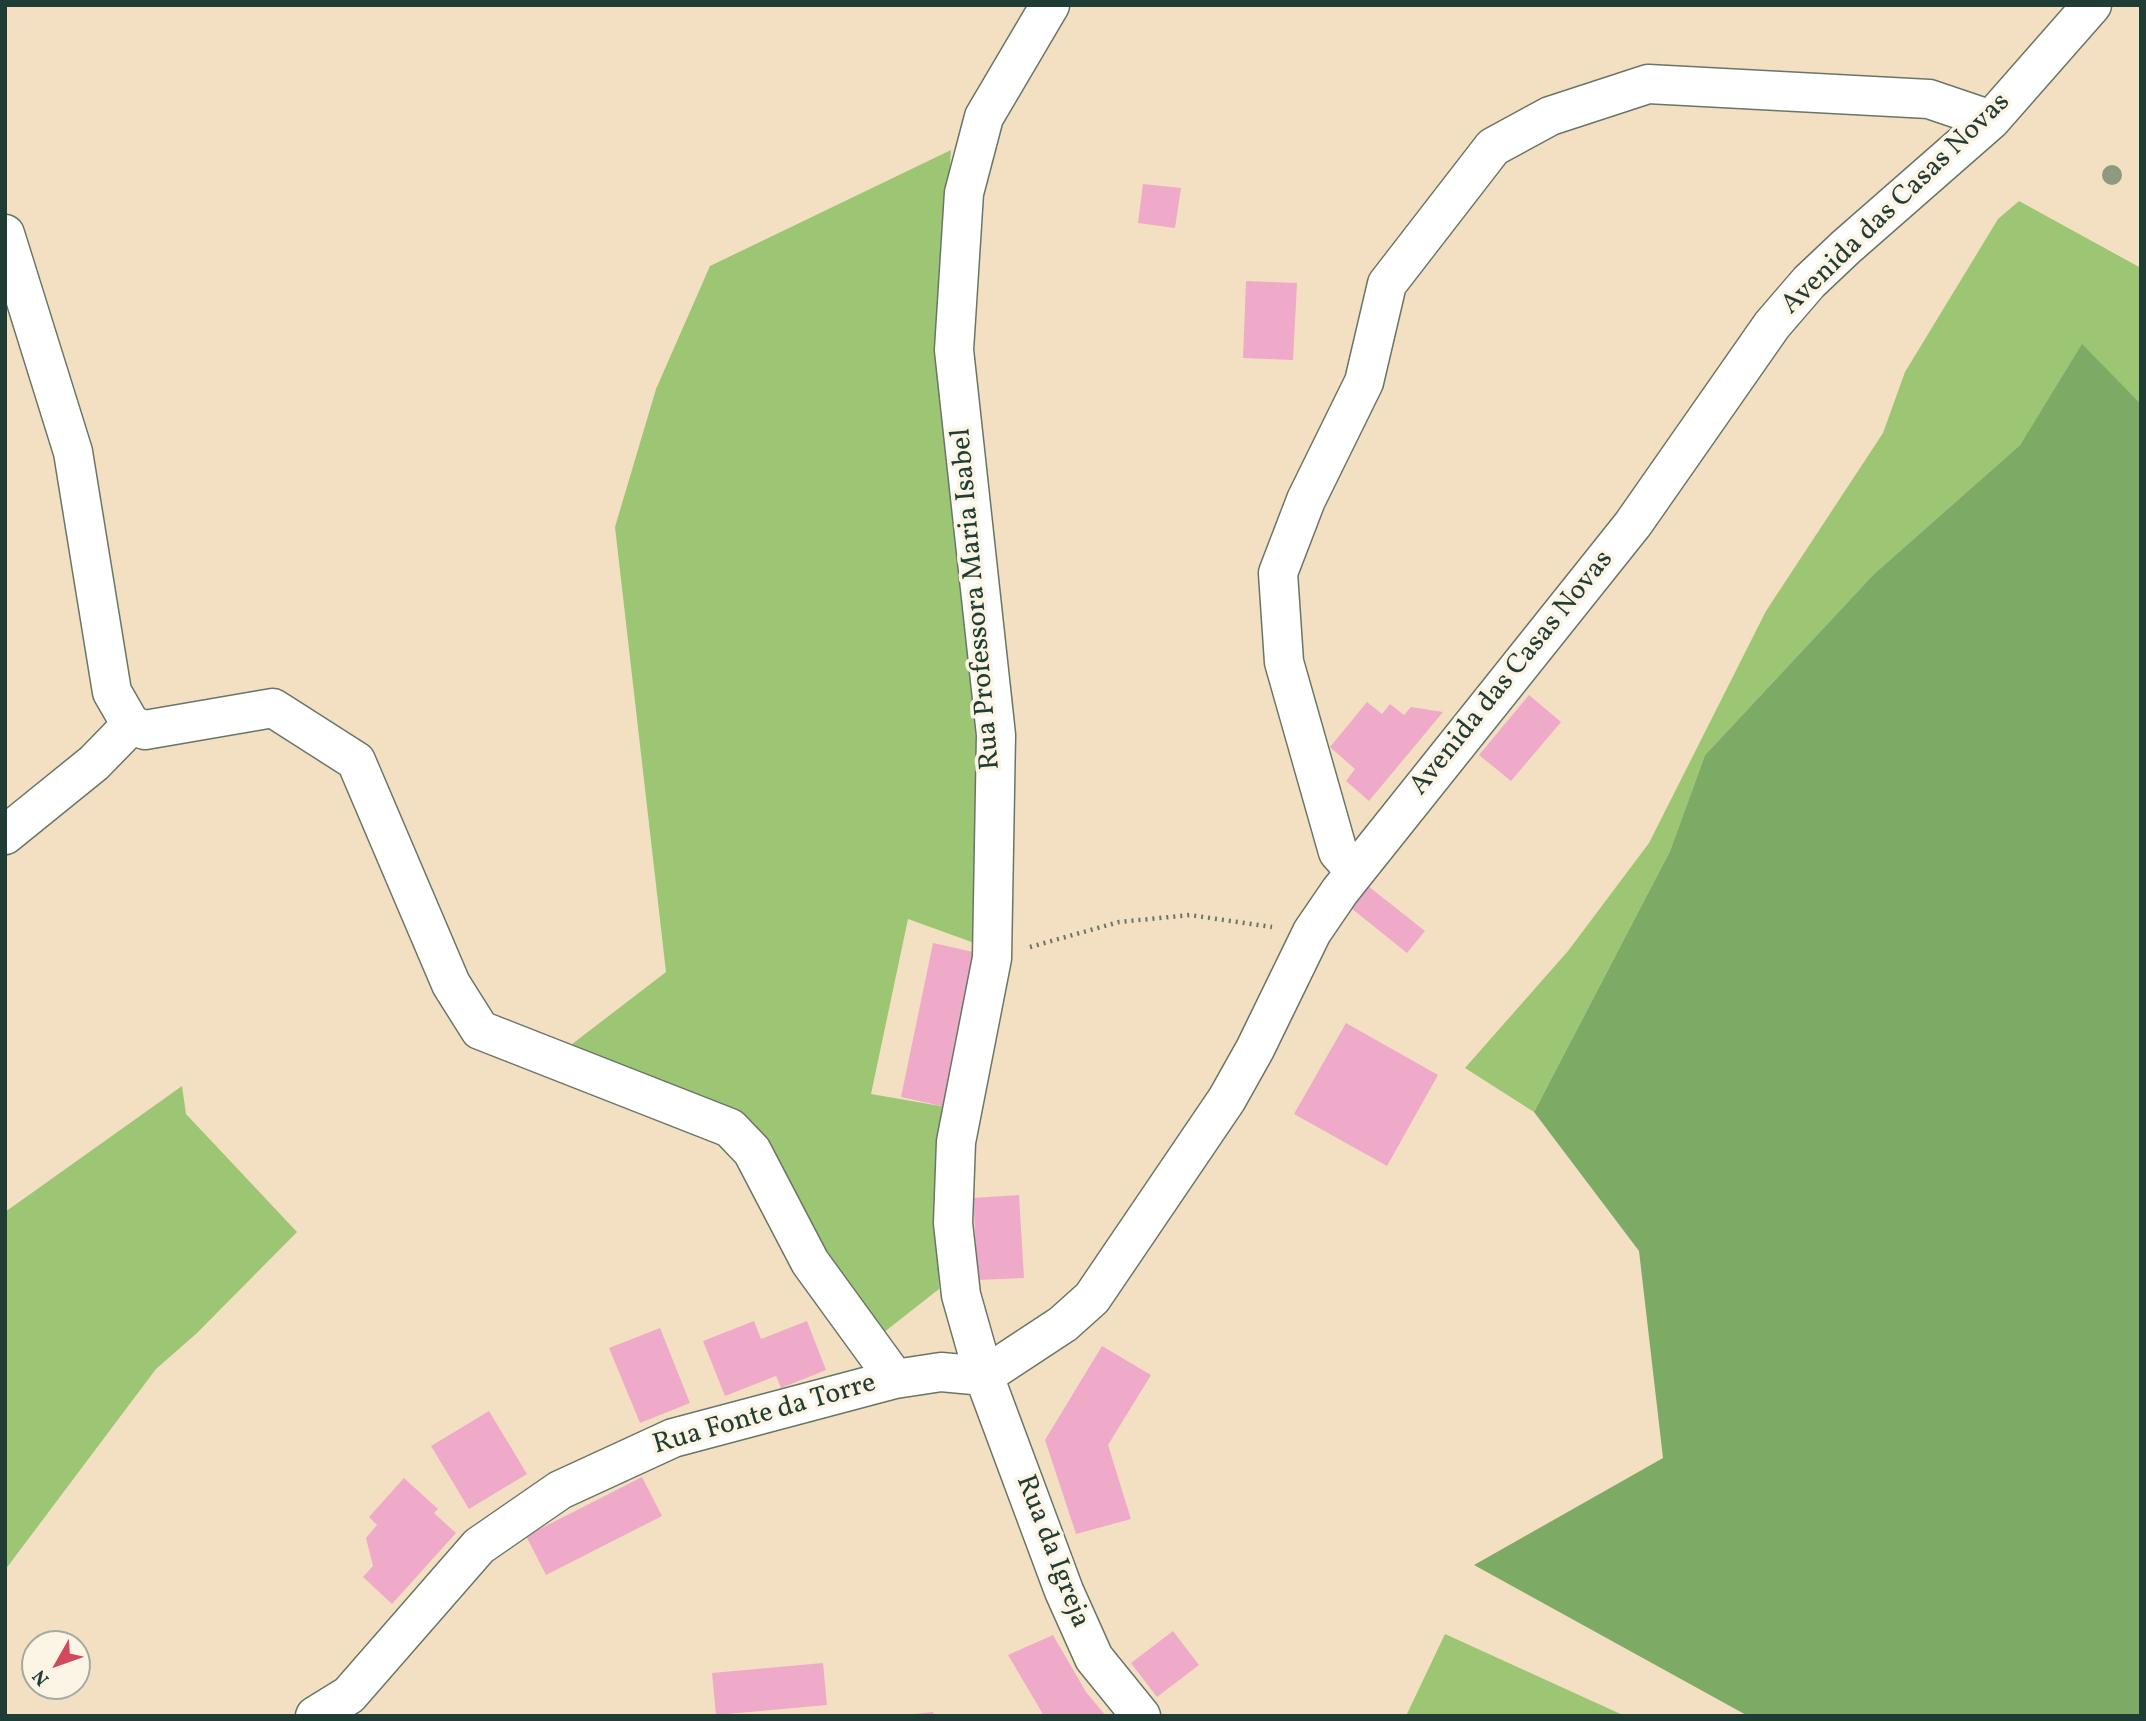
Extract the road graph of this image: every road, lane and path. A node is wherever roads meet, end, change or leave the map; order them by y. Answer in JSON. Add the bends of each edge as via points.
{"nodes":[{"id":1,"x":1050,"y":5,"type":"edge"},
{"id":2,"x":2092,"y":5,"type":"edge"},
{"id":3,"x":1991,"y":120,"type":"junction"},
{"id":4,"x":5,"y":234,"type":"edge"},
{"id":5,"x":131,"y":725,"type":"junction"},
{"id":6,"x":5,"y":835,"type":"edge"},
{"id":7,"x":1355,"y":872,"type":"junction"},
{"id":8,"x":1312,"y":932,"type":"junction"},
{"id":9,"x":992,"y":958,"type":"junction"},
{"id":10,"x":984,"y":1376,"type":"junction"},
{"id":11,"x":895,"y":1379,"type":"junction"},
{"id":12,"x":315,"y":1716,"type":"edge"},
{"id":13,"x":1140,"y":1716,"type":"edge"}],
"edges":[{"from":1,"to":9,"type":"street","name":"Rua Professora Maria Isabel","via":[[984,117],[964,193],[954,350],[996,735]]},
{"from":2,"to":3,"type":"street","name":"Avenida das Casas Novas"},
{"from":3,"to":7,"type":"street","name":"Avenida das Casas Novas","via":[[1846,247],[1772,325],[1633,524]]},
{"from":3,"to":7,"type":"street","via":[[1929,99],[1648,84],[1550,116],[1493,147],[1387,284],[1364,382],[1306,500],[1278,573],[1284,662],[1338,852]]},
{"from":4,"to":5,"type":"street","via":[[73,452],[112,692]]},
{"from":5,"to":6,"type":"street","via":[[94,763]]},
{"from":5,"to":11,"type":"street","via":[[145,730],[273,708],[356,761],[451,984],[480,1030],[730,1128],[752,1151],[810,1262]]},
{"from":7,"to":8,"type":"street","name":"Avenida das Casas Novas"},
{"from":8,"to":9,"type":"path","via":[[1190,915],[1119,922]]},
{"from":8,"to":10,"type":"street","name":"Avenida das Casas Novas","via":[[1227,1099],[1099,1289],[1063,1324]]},
{"from":9,"to":10,"type":"street","name":"Rua Professora Maria Isabel","via":[[956,1142],[953,1223],[961,1295]]},
{"from":10,"to":11,"type":"street","name":"Rua Fonte da Torre","via":[[941,1372]]},
{"from":10,"to":13,"type":"street","name":"Rua da Igreja","via":[[1064,1591],[1094,1658]]},
{"from":11,"to":12,"type":"street","name":"Rua Fonte da Torre","via":[[673,1438],[560,1490],[479,1546],[349,1695]]}]}
